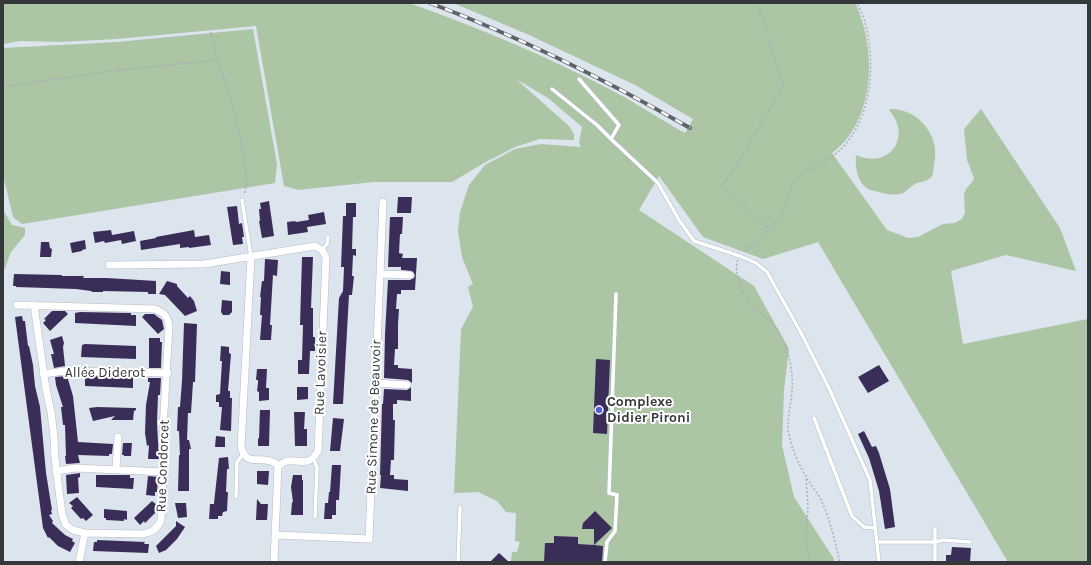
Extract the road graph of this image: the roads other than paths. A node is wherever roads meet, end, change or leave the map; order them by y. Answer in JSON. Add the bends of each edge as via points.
{"nodes":[{"id":1,"x":580,"y":79,"type":"dead end"},
{"id":2,"x":552,"y":89,"type":"dead end"},
{"id":3,"x":611,"y":139,"type":"junction"},
{"id":4,"x":242,"y":200,"type":"road end"},
{"id":5,"x":384,"y":202,"type":"dead end"},
{"id":6,"x":328,"y":237,"type":"dead end"},
{"id":7,"x":322,"y":250,"type":"junction"},
{"id":8,"x":251,"y":257,"type":"junction"},
{"id":9,"x":109,"y":265,"type":"dead end"},
{"id":10,"x":380,"y":274,"type":"junction"},
{"id":11,"x":410,"y":275,"type":"dead end"},
{"id":12,"x":616,"y":294,"type":"dead end"},
{"id":13,"x":17,"y":305,"type":"dead end"},
{"id":14,"x":34,"y":305,"type":"junction"},
{"id":15,"x":168,"y":373,"type":"junction"},
{"id":16,"x":43,"y":374,"type":"junction"},
{"id":17,"x":376,"y":383,"type":"junction"},
{"id":18,"x":407,"y":385,"type":"dead end"},
{"id":19,"x":814,"y":418,"type":"dead end"},
{"id":20,"x":118,"y":437,"type":"dead end"},
{"id":21,"x":243,"y":454,"type":"junction"},
{"id":22,"x":314,"y":459,"type":"junction"},
{"id":23,"x":278,"y":466,"type":"junction"},
{"id":24,"x":116,"y":470,"type":"junction"},
{"id":25,"x":56,"y":471,"type":"junction"},
{"id":26,"x":164,"y":472,"type":"junction"},
{"id":27,"x":236,"y":497,"type":"dead end"},
{"id":28,"x":460,"y":506,"type":"dead end"},
{"id":29,"x":315,"y":517,"type":"dead end"},
{"id":30,"x":875,"y":528,"type":"junction"},
{"id":31,"x":935,"y":529,"type":"dead end"},
{"id":32,"x":86,"y":533,"type":"junction"},
{"id":33,"x":276,"y":535,"type":"junction"},
{"id":34,"x":876,"y":542,"type":"junction"},
{"id":35,"x":935,"y":542,"type":"junction"},
{"id":36,"x":970,"y":542,"type":"dead end"},
{"id":37,"x":79,"y":562,"type":"edge"},
{"id":38,"x":274,"y":562,"type":"edge"},
{"id":39,"x":458,"y":562,"type":"edge"},
{"id":40,"x":605,"y":562,"type":"edge"},
{"id":41,"x":879,"y":562,"type":"edge"},
{"id":42,"x":935,"y":562,"type":"edge"}],
"edges":[{"from":1,"to":3,"type":"lane","via":[[619,125]]},
{"from":2,"to":3,"type":"lane"},
{"from":3,"to":30,"type":"lane","via":[[658,183],[694,241],[740,256],[756,263],[767,272],[828,386],[870,480]]},
{"from":4,"to":8,"type":"lane"},
{"from":5,"to":10,"type":"street","name":"Rue Simone de Beauvoir"},
{"from":6,"to":7,"type":"lane","via":[[327,244]]},
{"from":7,"to":8,"type":"street","via":[[315,246]]},
{"from":7,"to":22,"type":"street","name":"Rue Lavoisier","via":[[326,257],[318,451]]},
{"from":8,"to":9,"type":"street","via":[[204,264]]},
{"from":8,"to":21,"type":"street","via":[[241,447]]},
{"from":10,"to":11,"type":"street"},
{"from":10,"to":17,"type":"street","name":"Rue Simone de Beauvoir"},
{"from":12,"to":40,"type":"lane","via":[[609,493],[617,495],[615,531],[607,542]]},
{"from":13,"to":14,"type":"street","name":"Rue Condorcet"},
{"from":14,"to":15,"type":"street","name":"Rue Condorcet","via":[[155,309],[163,313],[168,318],[170,326]]},
{"from":14,"to":16,"type":"street","name":"Rue Condorcet"},
{"from":15,"to":16,"type":"street","name":"Allée Diderot","via":[[65,371]]},
{"from":15,"to":26,"type":"street","name":"Rue Condorcet","via":[[163,430]]},
{"from":16,"to":25,"type":"street","name":"Rue Condorcet","via":[[51,412]]},
{"from":17,"to":18,"type":"street"},
{"from":17,"to":33,"type":"street","name":"Rue Simone de Beauvoir","via":[[369,539]]},
{"from":19,"to":30,"type":"lane","via":[[852,516],[864,527]]},
{"from":20,"to":24,"type":"street"},
{"from":21,"to":23,"type":"street","via":[[250,460],[271,461]]},
{"from":21,"to":27,"type":"lane","via":[[237,462]]},
{"from":22,"to":23,"type":"street","via":[[306,462],[286,461]]},
{"from":22,"to":29,"type":"lane","via":[[317,468]]},
{"from":23,"to":33,"type":"street"},
{"from":24,"to":25,"type":"street","via":[[76,468]]},
{"from":24,"to":26,"type":"street"},
{"from":25,"to":32,"type":"street","name":"Rue Condorcet","via":[[66,525],[73,530]]},
{"from":26,"to":32,"type":"street","name":"Rue Condorcet","via":[[162,520],[158,528],[142,534]]},
{"from":28,"to":39,"type":"lane"},
{"from":30,"to":34,"type":"lane"},
{"from":31,"to":35,"type":"lane"},
{"from":32,"to":37,"type":"street"},
{"from":33,"to":38,"type":"street"},
{"from":34,"to":35,"type":"lane"},
{"from":34,"to":41,"type":"lane"},
{"from":35,"to":36,"type":"lane"},
{"from":35,"to":42,"type":"lane"}]}
